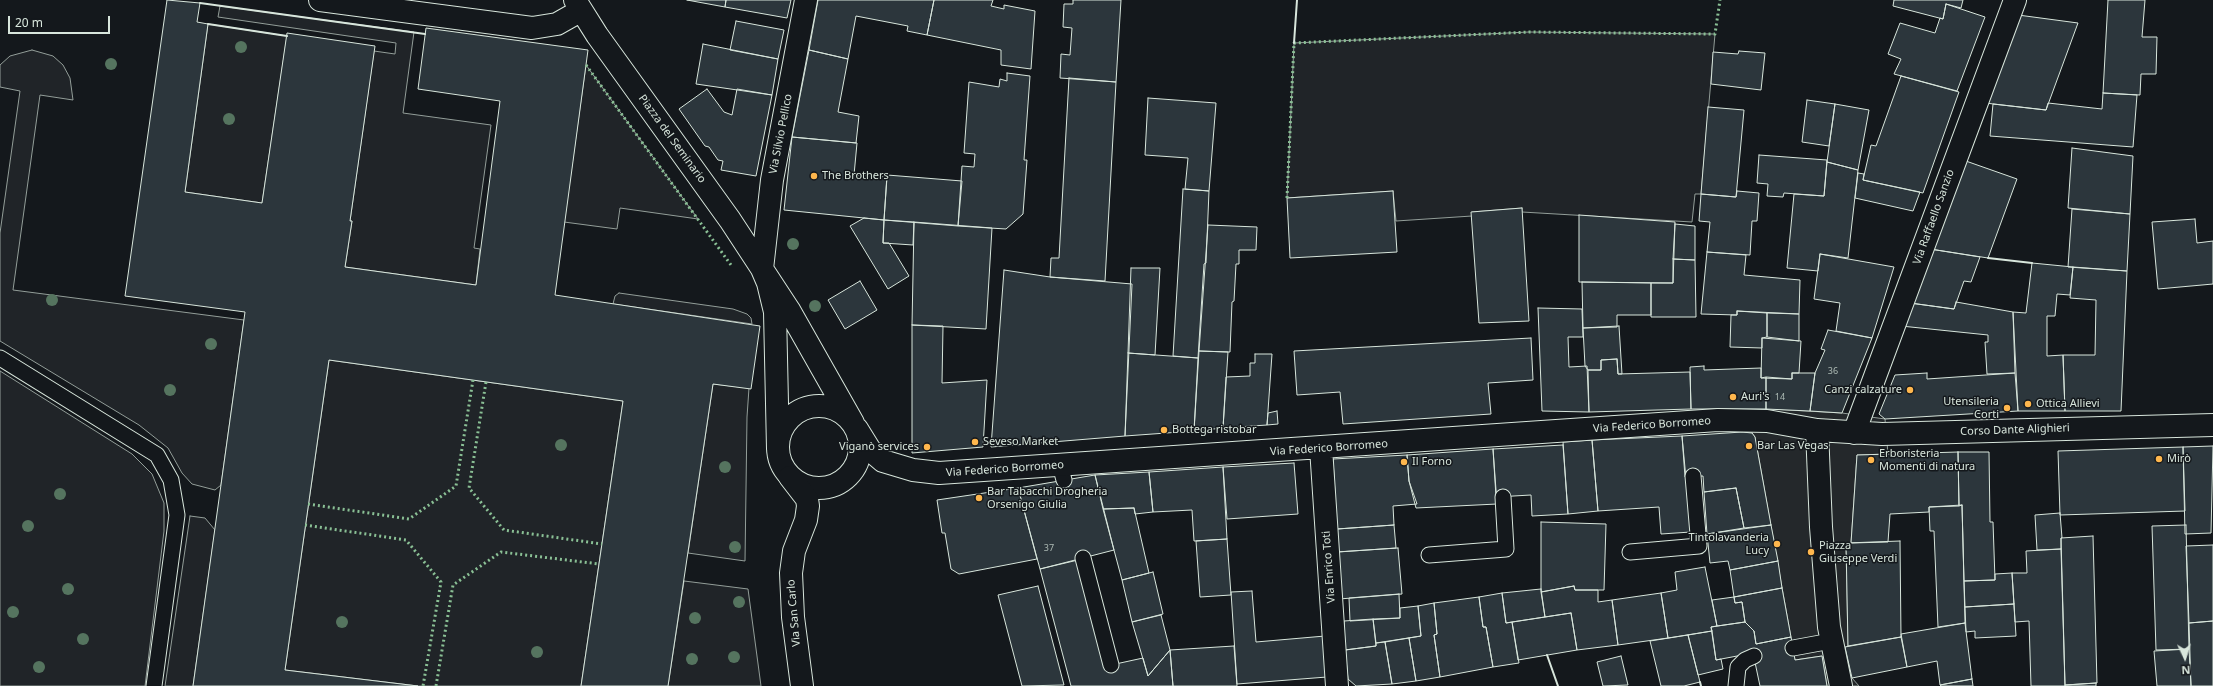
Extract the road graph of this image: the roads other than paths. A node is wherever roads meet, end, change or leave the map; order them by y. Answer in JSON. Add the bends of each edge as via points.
{"nodes":[{"id":1,"x":320,"y":0,"type":"edge"},
{"id":2,"x":806,"y":0,"type":"edge"},
{"id":3,"x":2015,"y":0,"type":"edge"},
{"id":4,"x":577,"y":5,"type":"edge"},
{"id":5,"x":762,"y":269,"type":"junction"},
{"id":6,"x":0,"y":358,"type":"edge"},
{"id":7,"x":2213,"y":425,"type":"edge"},
{"id":8,"x":855,"y":426,"type":"junction"},
{"id":9,"x":1817,"y":430,"type":"junction"},
{"id":10,"x":1854,"y":433,"type":"junction"},
{"id":11,"x":1321,"y":448,"type":"junction"},
{"id":12,"x":778,"y":449,"type":"junction"},
{"id":13,"x":1693,"y":476,"type":"dead end"},
{"id":14,"x":790,"y":477,"type":"junction"},
{"id":15,"x":1503,"y":496,"type":"dead end"},
{"id":16,"x":1630,"y":552,"type":"dead end"},
{"id":17,"x":1429,"y":555,"type":"dead end"},
{"id":18,"x":1083,"y":558,"type":"dead end"},
{"id":19,"x":1831,"y":641,"type":"junction"},
{"id":20,"x":1793,"y":648,"type":"dead end"},
{"id":21,"x":1754,"y":656,"type":"dead end"},
{"id":22,"x":1111,"y":665,"type":"dead end"},
{"id":23,"x":154,"y":686,"type":"edge"},
{"id":24,"x":802,"y":686,"type":"edge"},
{"id":25,"x":1337,"y":686,"type":"edge"},
{"id":26,"x":1736,"y":686,"type":"edge"},
{"id":27,"x":1841,"y":686,"type":"edge"}],
"edges":[{"from":1,"to":4,"type":"street","via":[[532,28],[557,24]]},
{"from":2,"to":5,"type":"street","name":"Via Silvio Pellico","via":[[772,180]]},
{"from":3,"to":10,"type":"street","name":"Via Raffaello Sanzio"},
{"from":4,"to":5,"type":"street","name":"Piazza del Seminario"},
{"from":5,"to":8,"type":"street","name":"Piazza del Seminario","via":[[789,310]]},
{"from":5,"to":12,"type":"street","name":"Piazza del Seminario","via":[[775,312]]},
{"from":6,"to":23,"type":"lane","via":[[157,456],[171,480],[177,515]]},
{"from":7,"to":10,"type":"street","name":"Corso Dante Alighieri"},
{"from":8,"to":11,"type":"street","name":"Via Federico Borromeo","via":[[865,445],[875,455],[891,464],[939,473],[1062,473]]},
{"from":8,"to":12,"type":"street","name":"Piazza del Seminario","via":[[844,414],[831,407],[810,407],[789,419],[781,430]]},
{"from":8,"to":14,"type":"street","name":"Piazza del Seminario","via":[[861,443],[860,457],[854,470],[845,480],[832,487],[818,489],[800,484]]},
{"from":9,"to":10,"type":"street","name":"Corso Dante Alighieri"},
{"from":9,"to":11,"type":"street","name":"Via Federico Borromeo","via":[[1751,420],[1689,429],[1499,442]]},
{"from":9,"to":19,"type":"street","via":[[1821,527]]},
{"from":11,"to":25,"type":"street","name":"Via Enrico Toti"},
{"from":12,"to":14,"type":"street","name":"Piazza del Seminario","via":[[780,461]]},
{"from":13,"to":16,"type":"lane","via":[[1700,546]]},
{"from":14,"to":24,"type":"street","name":"Via San Carlo","via":[[807,499],[808,506],[806,520],[794,551],[791,573],[793,617]]},
{"from":15,"to":17,"type":"lane","via":[[1506,549]]},
{"from":18,"to":22,"type":"lane"},
{"from":19,"to":20,"type":"lane"},
{"from":19,"to":27,"type":"street"},
{"from":21,"to":26,"type":"lane","via":[[1738,667]]}]}
